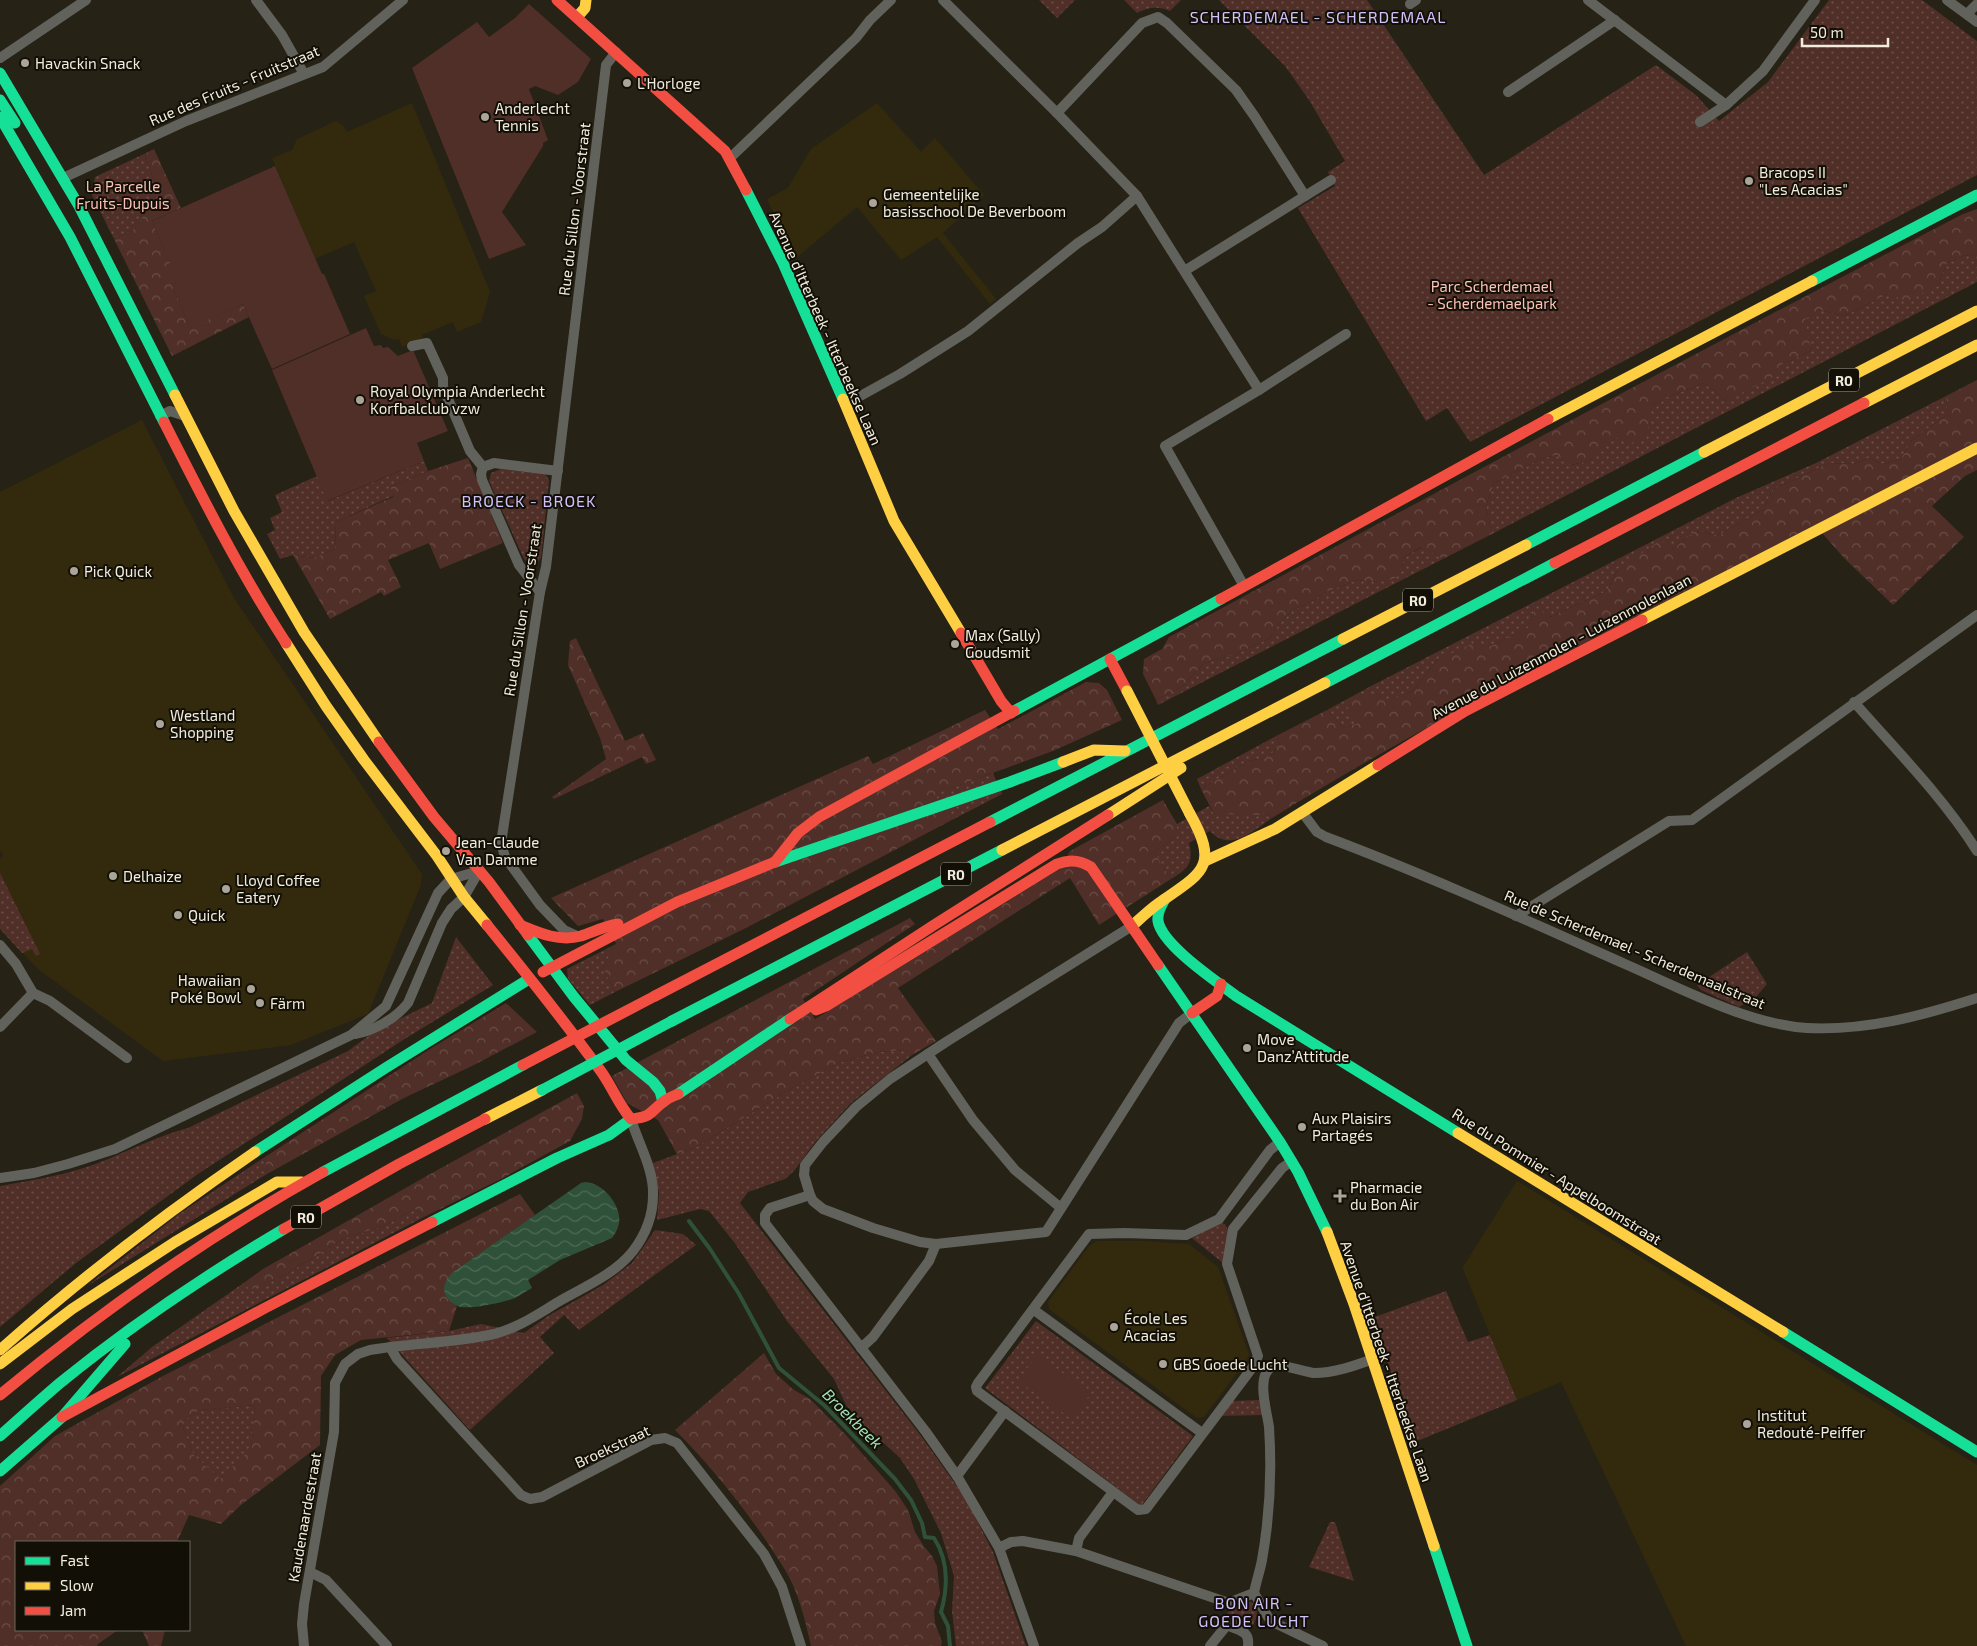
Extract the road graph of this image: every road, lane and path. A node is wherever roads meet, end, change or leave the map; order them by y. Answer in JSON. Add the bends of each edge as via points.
{"nodes":[{"id":1,"x":86,"y":0,"type":"edge"},
{"id":2,"x":256,"y":0,"type":"edge"},
{"id":3,"x":403,"y":0,"type":"edge"},
{"id":4,"x":557,"y":0,"type":"edge"},
{"id":5,"x":586,"y":0,"type":"edge"},
{"id":6,"x":891,"y":0,"type":"edge"},
{"id":7,"x":942,"y":0,"type":"edge"},
{"id":8,"x":1588,"y":0,"type":"edge"},
{"id":9,"x":1815,"y":0,"type":"edge"},
{"id":10,"x":1947,"y":0,"type":"edge"},
{"id":11,"x":1977,"y":4,"type":"edge"},
{"id":12,"x":1967,"y":14,"type":"junction"},
{"id":13,"x":577,"y":17,"type":"junction"},
{"id":14,"x":1615,"y":20,"type":"junction"},
{"id":15,"x":1977,"y":22,"type":"edge"},
{"id":16,"x":616,"y":52,"type":"junction"},
{"id":17,"x":0,"y":58,"type":"edge"},
{"id":18,"x":0,"y":73,"type":"edge"},
{"id":19,"x":304,"y":74,"type":"junction"},
{"id":20,"x":1508,"y":92,"type":"dead end"},
{"id":21,"x":0,"y":100,"type":"edge"},
{"id":22,"x":1726,"y":105,"type":"junction"},
{"id":23,"x":1057,"y":113,"type":"junction"},
{"id":24,"x":0,"y":117,"type":"edge"},
{"id":25,"x":1700,"y":122,"type":"dead end"},
{"id":26,"x":730,"y":158,"type":"junction"},
{"id":27,"x":63,"y":178,"type":"junction"},
{"id":28,"x":1331,"y":180,"type":"dead end"},
{"id":29,"x":1977,"y":195,"type":"edge"},
{"id":30,"x":1138,"y":196,"type":"junction"},
{"id":31,"x":1306,"y":196,"type":"junction"},
{"id":32,"x":1186,"y":270,"type":"junction"},
{"id":33,"x":1977,"y":310,"type":"edge"},
{"id":34,"x":1346,"y":334,"type":"dead end"},
{"id":35,"x":1977,"y":345,"type":"edge"},
{"id":36,"x":412,"y":346,"type":"dead end"},
{"id":37,"x":1259,"y":390,"type":"junction"},
{"id":38,"x":846,"y":404,"type":"junction"},
{"id":39,"x":160,"y":416,"type":"junction"},
{"id":40,"x":185,"y":416,"type":"junction"},
{"id":41,"x":1977,"y":448,"type":"edge"},
{"id":42,"x":483,"y":467,"type":"junction"},
{"id":43,"x":558,"y":470,"type":"junction"},
{"id":44,"x":1244,"y":586,"type":"junction"},
{"id":45,"x":540,"y":592,"type":"junction"},
{"id":46,"x":1977,"y":615,"type":"edge"},
{"id":47,"x":1110,"y":659,"type":"junction"},
{"id":48,"x":1854,"y":702,"type":"junction"},
{"id":49,"x":1011,"y":713,"type":"junction"},
{"id":50,"x":1240,"y":727,"type":"junction"},
{"id":51,"x":1127,"y":751,"type":"junction"},
{"id":52,"x":1302,"y":812,"type":"junction"},
{"id":53,"x":1977,"y":851,"type":"edge"},
{"id":54,"x":1205,"y":861,"type":"junction"},
{"id":55,"x":776,"y":862,"type":"junction"},
{"id":56,"x":479,"y":871,"type":"junction"},
{"id":57,"x":451,"y":879,"type":"junction"},
{"id":58,"x":464,"y":896,"type":"junction"},
{"id":59,"x":1165,"y":899,"type":"junction"},
{"id":60,"x":1516,"y":916,"type":"junction"},
{"id":61,"x":635,"y":922,"type":"junction"},
{"id":62,"x":518,"y":924,"type":"junction"},
{"id":63,"x":1132,"y":926,"type":"junction"},
{"id":64,"x":578,"y":937,"type":"junction"},
{"id":65,"x":0,"y":945,"type":"edge"},
{"id":66,"x":551,"y":968,"type":"junction"},
{"id":67,"x":529,"y":979,"type":"junction"},
{"id":68,"x":1221,"y":984,"type":"junction"},
{"id":69,"x":32,"y":993,"type":"junction"},
{"id":70,"x":1977,"y":998,"type":"edge"},
{"id":71,"x":1192,"y":1013,"type":"junction"},
{"id":72,"x":790,"y":1019,"type":"junction"},
{"id":73,"x":0,"y":1027,"type":"edge"},
{"id":74,"x":351,"y":1035,"type":"junction"},
{"id":75,"x":928,"y":1054,"type":"junction"},
{"id":76,"x":127,"y":1058,"type":"dead end"},
{"id":77,"x":663,"y":1102,"type":"junction"},
{"id":78,"x":631,"y":1119,"type":"junction"},
{"id":79,"x":1280,"y":1142,"type":"junction"},
{"id":80,"x":1292,"y":1161,"type":"junction"},
{"id":81,"x":0,"y":1178,"type":"edge"},
{"id":82,"x":304,"y":1182,"type":"junction"},
{"id":83,"x":810,"y":1195,"type":"junction"},
{"id":84,"x":1061,"y":1208,"type":"junction"},
{"id":85,"x":936,"y":1244,"type":"junction"},
{"id":86,"x":1034,"y":1310,"type":"junction"},
{"id":87,"x":145,"y":1321,"type":"junction"},
{"id":88,"x":385,"y":1348,"type":"junction"},
{"id":89,"x":861,"y":1348,"type":"junction"},
{"id":90,"x":0,"y":1350,"type":"edge"},
{"id":91,"x":1373,"y":1359,"type":"junction"},
{"id":92,"x":0,"y":1364,"type":"edge"},
{"id":93,"x":0,"y":1395,"type":"edge"},
{"id":94,"x":1005,"y":1411,"type":"junction"},
{"id":95,"x":62,"y":1417,"type":"junction"},
{"id":96,"x":1202,"y":1433,"type":"junction"},
{"id":97,"x":0,"y":1436,"type":"edge"},
{"id":98,"x":1977,"y":1452,"type":"edge"},
{"id":99,"x":0,"y":1471,"type":"edge"},
{"id":100,"x":957,"y":1476,"type":"junction"},
{"id":101,"x":1113,"y":1492,"type":"junction"},
{"id":102,"x":999,"y":1548,"type":"junction"},
{"id":103,"x":1076,"y":1552,"type":"junction"},
{"id":104,"x":310,"y":1572,"type":"junction"},
{"id":105,"x":1254,"y":1590,"type":"junction"},
{"id":106,"x":1249,"y":1644,"type":"edge"},
{"id":107,"x":304,"y":1646,"type":"edge"},
{"id":108,"x":387,"y":1646,"type":"edge"},
{"id":109,"x":801,"y":1646,"type":"edge"},
{"id":110,"x":1034,"y":1646,"type":"edge"},
{"id":111,"x":1210,"y":1646,"type":"edge"},
{"id":112,"x":1323,"y":1646,"type":"edge"},
{"id":113,"x":1467,"y":1646,"type":"edge"}],
"edges":[{"from":1,"to":17,"type":"street"},
{"from":2,"to":19,"type":"street","via":[[282,35]]},
{"from":3,"to":19,"type":"street","name":"Rue des Fruits - Fruitstraat","via":[[323,67]]},
{"from":4,"to":13,"type":"main road","name":"Avenue d'Itterbeek - Itterbeekse Laan"},
{"from":5,"to":13,"type":"main road","via":[[585,8]]},
{"from":6,"to":26,"type":"street","via":[[856,38]]},
{"from":7,"to":23,"type":"street"},
{"from":8,"to":14,"type":"street"},
{"from":9,"to":22,"type":"street","via":[[1763,71]]},
{"from":10,"to":12,"type":"street"},
{"from":11,"to":12,"type":"street"},
{"from":12,"to":15,"type":"street"},
{"from":13,"to":16,"type":"main road","name":"Avenue d'Itterbeek - Itterbeekse Laan"},
{"from":14,"to":20,"type":"street"},
{"from":14,"to":22,"type":"street"},
{"from":16,"to":26,"type":"main road","name":"Avenue d'Itterbeek - Itterbeekse Laan"},
{"from":16,"to":43,"type":"street","name":"Rue du Sillon - Voorstraat","via":[[606,65]]},
{"from":18,"to":27,"type":"main road"},
{"from":19,"to":27,"type":"street","name":"Rue des Fruits - Fruitstraat","via":[[186,121]]},
{"from":21,"to":27,"type":"main road","via":[[47,171],[56,178]]},
{"from":22,"to":25,"type":"street"},
{"from":23,"to":30,"type":"street"},
{"from":23,"to":31,"type":"street","via":[[1142,24],[1158,17],[1236,90]]},
{"from":24,"to":39,"type":"main road","via":[[53,206]]},
{"from":26,"to":38,"type":"main road","name":"Avenue d'Itterbeek - Itterbeekse Laan","via":[[783,264]]},
{"from":27,"to":40,"type":"main road"},
{"from":28,"to":31,"type":"street"},
{"from":29,"to":44,"type":"main road","via":[[1595,393]]},
{"from":30,"to":32,"type":"street"},
{"from":30,"to":38,"type":"street","via":[[968,332]]},
{"from":31,"to":32,"type":"street"},
{"from":32,"to":37,"type":"street"},
{"from":33,"to":51,"type":"main road","number":"R0"},
{"from":34,"to":37,"type":"street"},
{"from":35,"to":50,"type":"main road","number":"R0"},
{"from":36,"to":42,"type":"street","via":[[427,343],[470,451]]},
{"from":37,"to":44,"type":"street","via":[[1165,446]]},
{"from":38,"to":49,"type":"main road","name":"Avenue d'Itterbeek - Itterbeekse Laan","via":[[894,521]]},
{"from":39,"to":40,"type":"street","via":[[170,411]]},
{"from":39,"to":57,"type":"main road","via":[[260,603],[357,751]]},
{"from":40,"to":56,"type":"main road","via":[[234,510],[309,639],[402,774]]},
{"from":41,"to":52,"type":"main road","name":"Avenue du Luizenmolen - Luizenmolenlaan","via":[[1465,711]]},
{"from":42,"to":43,"type":"street","via":[[494,462]]},
{"from":42,"to":45,"type":"street","via":[[482,480],[520,565]]},
{"from":43,"to":45,"type":"street","name":"Rue du Sillon - Voorstraat"},
{"from":44,"to":47,"type":"main road"},
{"from":45,"to":64,"type":"street","name":"Rue du Sillon - Voorstraat","via":[[501,843],[505,857],[540,904],[564,930]]},
{"from":46,"to":48,"type":"street"},
{"from":47,"to":49,"type":"main road"},
{"from":47,"to":54,"type":"main road","bridge":true,"via":[[1190,814],[1203,842]]},
{"from":48,"to":53,"type":"street","via":[[1966,833]]},
{"from":48,"to":60,"type":"street","via":[[1692,820],[1669,821]]},
{"from":49,"to":55,"type":"main road","via":[[819,817],[798,833]]},
{"from":50,"to":72,"type":"main road","via":[[1144,794],[951,913]]},
{"from":50,"to":87,"type":"main road","number":"R0","bridge":true,"via":[[390,1168],[256,1246]]},
{"from":51,"to":55,"type":"main road","via":[[1094,750]]},
{"from":51,"to":82,"type":"main road","number":"R0","bridge":true,"via":[[392,1133]]},
{"from":52,"to":54,"type":"main road","name":"Avenue du Luizenmolen - Luizenmolenlaan","via":[[1256,839]]},
{"from":52,"to":60,"type":"street","name":"Rue de Scherdemael - Scherdemaalstraat","via":[[1317,832],[1326,837]]},
{"from":54,"to":59,"type":"main road","via":[[1192,881]]},
{"from":55,"to":61,"type":"main road","via":[[720,883]]},
{"from":56,"to":57,"type":"street"},
{"from":56,"to":58,"type":"street"},
{"from":56,"to":62,"type":"main road"},
{"from":57,"to":58,"type":"main road"},
{"from":57,"to":74,"type":"street","via":[[438,893],[386,1006]]},
{"from":58,"to":67,"type":"main road"},
{"from":58,"to":74,"type":"street","via":[[442,923],[408,1003],[394,1016],[363,1033]]},
{"from":59,"to":63,"type":"main road"},
{"from":59,"to":68,"type":"main road","name":"Rue du Pommier - Appelboomstraat","via":[[1158,912],[1162,933]]},
{"from":60,"to":70,"type":"street","name":"Rue de Scherdemael - Scherdemaalstraat","via":[[1724,1006],[1777,1024],[1840,1029],[1924,1015]]},
{"from":61,"to":64,"type":"main road","via":[[612,925]]},
{"from":61,"to":66,"type":"main road"},
{"from":62,"to":64,"type":"main road","via":[[560,939]]},
{"from":62,"to":66,"type":"main road"},
{"from":63,"to":71,"type":"main road","name":"Avenue d'Itterbeek - Itterbeekse Laan"},
{"from":63,"to":72,"type":"main road","name":"Avenue d'Itterbeek - Itterbeekse Laan","via":[[1091,868],[1078,860],[1068,860],[1034,877],[826,1006]]},
{"from":63,"to":75,"type":"street"},
{"from":65,"to":69,"type":"street","via":[[16,964]]},
{"from":66,"to":67,"type":"main road"},
{"from":66,"to":77,"type":"main road","via":[[626,1060],[653,1082]]},
{"from":67,"to":78,"type":"main road","via":[[609,1082],[620,1107]]},
{"from":67,"to":90,"type":"main road","via":[[221,1175],[82,1278]]},
{"from":68,"to":71,"type":"main road","via":[[1216,996]]},
{"from":68,"to":98,"type":"main road","name":"Rue du Pommier - Appelboomstraat","via":[[1268,1017]]},
{"from":69,"to":73,"type":"street"},
{"from":69,"to":76,"type":"street","via":[[50,1001]]},
{"from":71,"to":79,"type":"main road","name":"Avenue d'Itterbeek - Itterbeekse Laan"},
{"from":71,"to":84,"type":"street","via":[[1178,1023]]},
{"from":72,"to":77,"type":"main road"},
{"from":74,"to":81,"type":"street","via":[[115,1149],[34,1173]]},
{"from":75,"to":83,"type":"street","via":[[856,1107],[823,1142],[804,1168]]},
{"from":75,"to":84,"type":"street","via":[[973,1120],[1015,1170]]},
{"from":77,"to":78,"type":"main road","via":[[652,1114]]},
{"from":78,"to":88,"type":"street","via":[[647,1163],[653,1194],[647,1229],[633,1251],[618,1266],[521,1323],[496,1333]]},
{"from":78,"to":95,"type":"main road","via":[[609,1135],[557,1158],[265,1308]]},
{"from":79,"to":80,"type":"main road","name":"Avenue d'Itterbeek - Itterbeekse Laan"},
{"from":79,"to":86,"type":"street","via":[[1270,1150],[1219,1219],[1186,1235],[1089,1234]]},
{"from":80,"to":91,"type":"main road","name":"Avenue d'Itterbeek - Itterbeekse Laan","via":[[1329,1240]]},
{"from":80,"to":96,"type":"street","via":[[1282,1168],[1233,1229],[1226,1264],[1258,1356]]},
{"from":82,"to":92,"type":"main road","via":[[277,1182],[175,1242],[72,1309]]},
{"from":82,"to":93,"type":"main road","number":"R0","via":[[214,1236],[126,1295]]},
{"from":83,"to":85,"type":"street","via":[[812,1201],[823,1209],[873,1228]]},
{"from":83,"to":89,"type":"street","via":[[770,1208],[765,1215],[765,1223]]},
{"from":84,"to":85,"type":"street","via":[[1042,1234]]},
{"from":85,"to":89,"type":"street","via":[[929,1261],[873,1337]]},
{"from":86,"to":94,"type":"street","via":[[976,1387]]},
{"from":86,"to":96,"type":"street"},
{"from":87,"to":95,"type":"main road"},
{"from":87,"to":97,"type":"main road","number":"R0","via":[[88,1362]]},
{"from":88,"to":104,"type":"street","name":"Kaudenaardestraat","via":[[362,1352],[344,1364],[337,1377],[334,1432]]},
{"from":88,"to":109,"type":"street","name":"Broekstraat","via":[[521,1494],[530,1499],[542,1497],[651,1440],[665,1438],[677,1443],[764,1554],[782,1587]]},
{"from":89,"to":100,"type":"street"},
{"from":91,"to":105,"type":"street","via":[[1331,1372],[1296,1370],[1277,1364],[1271,1366],[1263,1380],[1271,1459],[1270,1495],[1262,1561]]},
{"from":91,"to":113,"type":"main road","name":"Avenue d'Itterbeek - Itterbeekse Laan"},
{"from":94,"to":100,"type":"street"},
{"from":94,"to":101,"type":"street"},
{"from":95,"to":99,"type":"main road"},
{"from":96,"to":101,"type":"street","via":[[1146,1509],[1138,1510]]},
{"from":100,"to":102,"type":"street"},
{"from":101,"to":103,"type":"street","via":[[1079,1538]]},
{"from":102,"to":103,"type":"street","via":[[1023,1541]]},
{"from":102,"to":110,"type":"street"},
{"from":103,"to":105,"type":"street","via":[[1223,1601],[1231,1602]]},
{"from":104,"to":107,"type":"street","name":"Kaudenaardestraat","via":[[303,1608]]},
{"from":104,"to":108,"type":"street","via":[[326,1580]]},
{"from":105,"to":112,"type":"street","via":[[1268,1617]]},
{"from":106,"to":111,"type":"street","via":[[1247,1634],[1227,1625]]}]}
